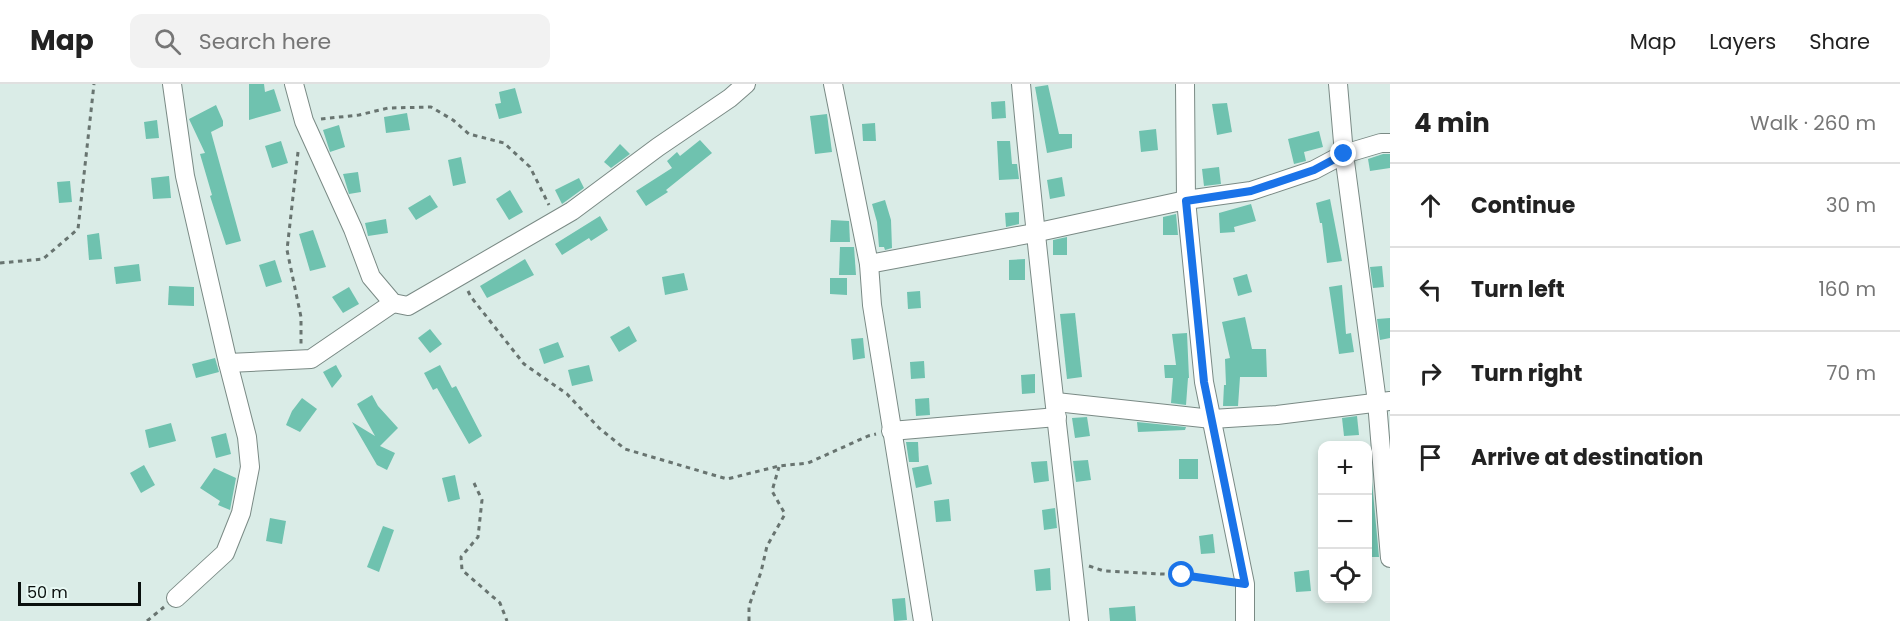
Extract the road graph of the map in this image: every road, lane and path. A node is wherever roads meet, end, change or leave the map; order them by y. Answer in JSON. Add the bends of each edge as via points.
{"nodes":[{"id":1,"x":94,"y":84,"type":"edge"},
{"id":2,"x":172,"y":84,"type":"edge"},
{"id":3,"x":294,"y":84,"type":"edge"},
{"id":4,"x":746,"y":84,"type":"edge"},
{"id":5,"x":833,"y":84,"type":"edge"},
{"id":6,"x":1021,"y":84,"type":"edge"},
{"id":7,"x":1185,"y":84,"type":"edge"},
{"id":8,"x":1338,"y":84,"type":"edge"},
{"id":9,"x":304,"y":121,"type":"junction"},
{"id":10,"x":1390,"y":143,"type":"edge"},
{"id":11,"x":1344,"y":154,"type":"junction"},
{"id":12,"x":1186,"y":201,"type":"junction"},
{"id":13,"x":557,"y":220,"type":"junction"},
{"id":14,"x":1034,"y":233,"type":"junction"},
{"id":15,"x":0,"y":262,"type":"edge"},
{"id":16,"x":869,"y":264,"type":"junction"},
{"id":17,"x":462,"y":275,"type":"junction"},
{"id":18,"x":393,"y":303,"type":"junction"},
{"id":19,"x":301,"y":359,"type":"junction"},
{"id":20,"x":228,"y":363,"type":"junction"},
{"id":21,"x":1384,"y":401,"type":"edge"},
{"id":22,"x":1057,"y":409,"type":"junction"},
{"id":23,"x":1212,"y":419,"type":"junction"},
{"id":24,"x":891,"y":430,"type":"junction"},
{"id":25,"x":779,"y":466,"type":"junction"},
{"id":26,"x":474,"y":483,"type":"dead end"},
{"id":27,"x":1390,"y":558,"type":"edge"},
{"id":28,"x":1073,"y":562,"type":"junction"},
{"id":29,"x":1245,"y":584,"type":"junction"},
{"id":30,"x":176,"y":598,"type":"joint"},
{"id":31,"x":147,"y":621,"type":"edge"},
{"id":32,"x":507,"y":621,"type":"edge"},
{"id":33,"x":749,"y":621,"type":"edge"},
{"id":34,"x":922,"y":621,"type":"edge"},
{"id":35,"x":1079,"y":621,"type":"edge"},
{"id":36,"x":1245,"y":621,"type":"edge"}],
"edges":[{"from":1,"to":15,"type":"path","via":[[78,229],[42,259]]},
{"from":2,"to":20,"type":"street","via":[[185,176]]},
{"from":3,"to":9,"type":"street"},
{"from":4,"to":13,"type":"street"},
{"from":5,"to":16,"type":"street"},
{"from":6,"to":14,"type":"street"},
{"from":7,"to":12,"type":"street"},
{"from":8,"to":11,"type":"street"},
{"from":9,"to":13,"type":"path","via":[[387,108],[431,107],[469,134],[504,143],[530,167]]},
{"from":9,"to":18,"type":"street","via":[[372,277]]},
{"from":9,"to":19,"type":"path","via":[[287,250],[301,317]]},
{"from":10,"to":11,"type":"street"},
{"from":11,"to":12,"type":"street","via":[[1314,170],[1251,191]]},
{"from":11,"to":21,"type":"street"},
{"from":12,"to":14,"type":"street"},
{"from":12,"to":23,"type":"street","via":[[1204,382]]},
{"from":13,"to":17,"type":"street"},
{"from":14,"to":16,"type":"street"},
{"from":14,"to":22,"type":"street"},
{"from":16,"to":24,"type":"street"},
{"from":17,"to":18,"type":"street","via":[[408,306]]},
{"from":17,"to":25,"type":"path","via":[[471,297],[524,364],[567,394],[599,428],[626,449],[727,479]]},
{"from":18,"to":19,"type":"street","via":[[311,359]]},
{"from":19,"to":20,"type":"street"},
{"from":20,"to":30,"type":"street","via":[[249,467],[241,513],[225,553]]},
{"from":21,"to":23,"type":"street"},
{"from":21,"to":27,"type":"street"},
{"from":22,"to":23,"type":"street"},
{"from":22,"to":24,"type":"street"},
{"from":22,"to":28,"type":"street"},
{"from":23,"to":29,"type":"street"},
{"from":24,"to":25,"type":"path","via":[[808,463]]},
{"from":24,"to":34,"type":"street"},
{"from":25,"to":33,"type":"path","via":[[772,491],[785,514],[767,546],[749,606]]},
{"from":26,"to":32,"type":"path","via":[[482,500],[478,537],[461,557],[462,570],[500,603]]},
{"from":28,"to":29,"type":"path","via":[[1104,571],[1182,575]]},
{"from":28,"to":35,"type":"street"},
{"from":29,"to":36,"type":"street"},
{"from":30,"to":31,"type":"path"}]}
